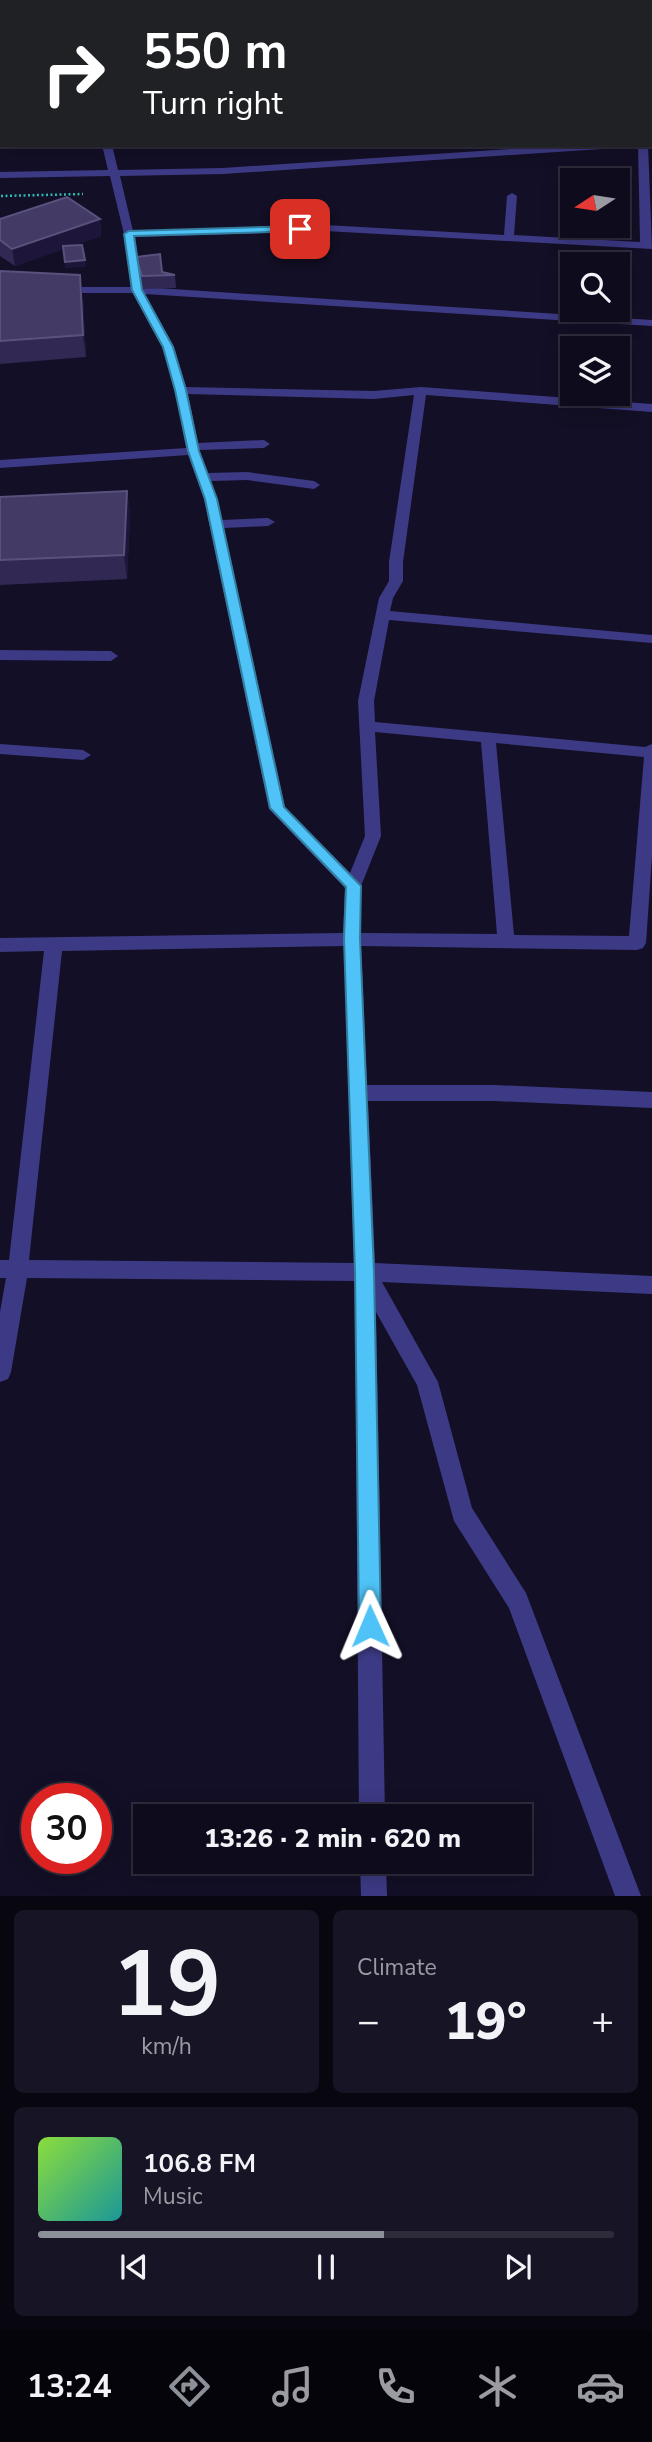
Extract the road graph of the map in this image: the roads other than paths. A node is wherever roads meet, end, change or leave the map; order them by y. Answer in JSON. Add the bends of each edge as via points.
{"nodes":[{"id":1,"x":107,"y":147,"type":"edge"},
{"id":2,"x":588,"y":147,"type":"edge"},
{"id":3,"x":643,"y":147,"type":"edge"},
{"id":4,"x":113,"y":173,"type":"junction"},
{"id":5,"x":0,"y":175,"type":"edge"},
{"id":6,"x":512,"y":196,"type":"dead end"},
{"id":7,"x":129,"y":234,"type":"junction"},
{"id":8,"x":509,"y":238,"type":"junction"},
{"id":9,"x":650,"y":245,"type":"edge"},
{"id":10,"x":41,"y":289,"type":"edge"},
{"id":11,"x":137,"y":290,"type":"junction"},
{"id":12,"x":652,"y":323,"type":"edge"},
{"id":13,"x":181,"y":390,"type":"junction"},
{"id":14,"x":421,"y":391,"type":"junction"},
{"id":15,"x":652,"y":408,"type":"edge"},
{"id":16,"x":264,"y":444,"type":"dead end"},
{"id":17,"x":193,"y":449,"type":"junction"},
{"id":18,"x":0,"y":464,"type":"edge"},
{"id":19,"x":203,"y":477,"type":"junction"},
{"id":20,"x":314,"y":485,"type":"dead end"},
{"id":21,"x":268,"y":522,"type":"dead end"},
{"id":22,"x":216,"y":524,"type":"junction"},
{"id":23,"x":383,"y":615,"type":"junction"},
{"id":24,"x":652,"y":639,"type":"edge"},
{"id":25,"x":0,"y":655,"type":"edge"},
{"id":26,"x":111,"y":656,"type":"dead end"},
{"id":27,"x":368,"y":726,"type":"junction"},
{"id":28,"x":488,"y":738,"type":"junction"},
{"id":29,"x":0,"y":749,"type":"edge"},
{"id":30,"x":652,"y":751,"type":"edge"},
{"id":31,"x":83,"y":755,"type":"dead end"},
{"id":32,"x":353,"y":886,"type":"junction"},
{"id":33,"x":352,"y":939,"type":"junction"},
{"id":34,"x":506,"y":941,"type":"junction"},
{"id":35,"x":54,"y":942,"type":"junction"},
{"id":36,"x":0,"y":945,"type":"edge"},
{"id":37,"x":358,"y":1093,"type":"junction"},
{"id":38,"x":652,"y":1100,"type":"edge"},
{"id":39,"x":9,"y":1269,"type":"edge"},
{"id":40,"x":365,"y":1272,"type":"junction"},
{"id":41,"x":652,"y":1285,"type":"edge"},
{"id":42,"x":0,"y":1372,"type":"edge"},
{"id":43,"x":372,"y":1804,"type":"edge"},
{"id":44,"x":373,"y":1874,"type":"edge"},
{"id":45,"x":374,"y":1896,"type":"edge"},
{"id":46,"x":628,"y":1896,"type":"edge"}],
"edges":[{"from":1,"to":4,"type":"street"},
{"from":2,"to":4,"type":"street","via":[[223,172]]},
{"from":3,"to":9,"type":"street"},
{"from":4,"to":5,"type":"street"},
{"from":4,"to":7,"type":"street"},
{"from":6,"to":8,"type":"street"},
{"from":7,"to":8,"type":"street","via":[[325,228]]},
{"from":7,"to":11,"type":"street"},
{"from":8,"to":9,"type":"street"},
{"from":10,"to":11,"type":"street"},
{"from":11,"to":12,"type":"street"},
{"from":11,"to":13,"type":"street","via":[[165,340]]},
{"from":13,"to":14,"type":"street","via":[[374,395]]},
{"from":13,"to":17,"type":"street"},
{"from":14,"to":15,"type":"street"},
{"from":14,"to":23,"type":"street","via":[[396,581]]},
{"from":16,"to":17,"type":"street"},
{"from":17,"to":18,"type":"street"},
{"from":17,"to":19,"type":"street"},
{"from":19,"to":20,"type":"street","via":[[247,476]]},
{"from":19,"to":22,"type":"street"},
{"from":21,"to":22,"type":"street"},
{"from":22,"to":32,"type":"street","via":[[277,808]]},
{"from":23,"to":24,"type":"street"},
{"from":23,"to":27,"type":"street","via":[[366,701]]},
{"from":25,"to":26,"type":"street"},
{"from":27,"to":28,"type":"street"},
{"from":27,"to":32,"type":"street","via":[[373,836]]},
{"from":28,"to":30,"type":"street"},
{"from":28,"to":34,"type":"street"},
{"from":29,"to":31,"type":"street"},
{"from":30,"to":34,"type":"street","via":[[637,943]]},
{"from":32,"to":33,"type":"street"},
{"from":33,"to":34,"type":"street"},
{"from":33,"to":35,"type":"street"},
{"from":33,"to":37,"type":"street"},
{"from":35,"to":36,"type":"street"},
{"from":35,"to":39,"type":"street"},
{"from":37,"to":38,"type":"street"},
{"from":37,"to":40,"type":"street"},
{"from":39,"to":40,"type":"street"},
{"from":39,"to":42,"type":"street"},
{"from":40,"to":41,"type":"street"},
{"from":40,"to":43,"type":"street"},
{"from":40,"to":46,"type":"street","via":[[427,1382],[463,1513],[517,1601]]},
{"from":44,"to":45,"type":"street"}]}
